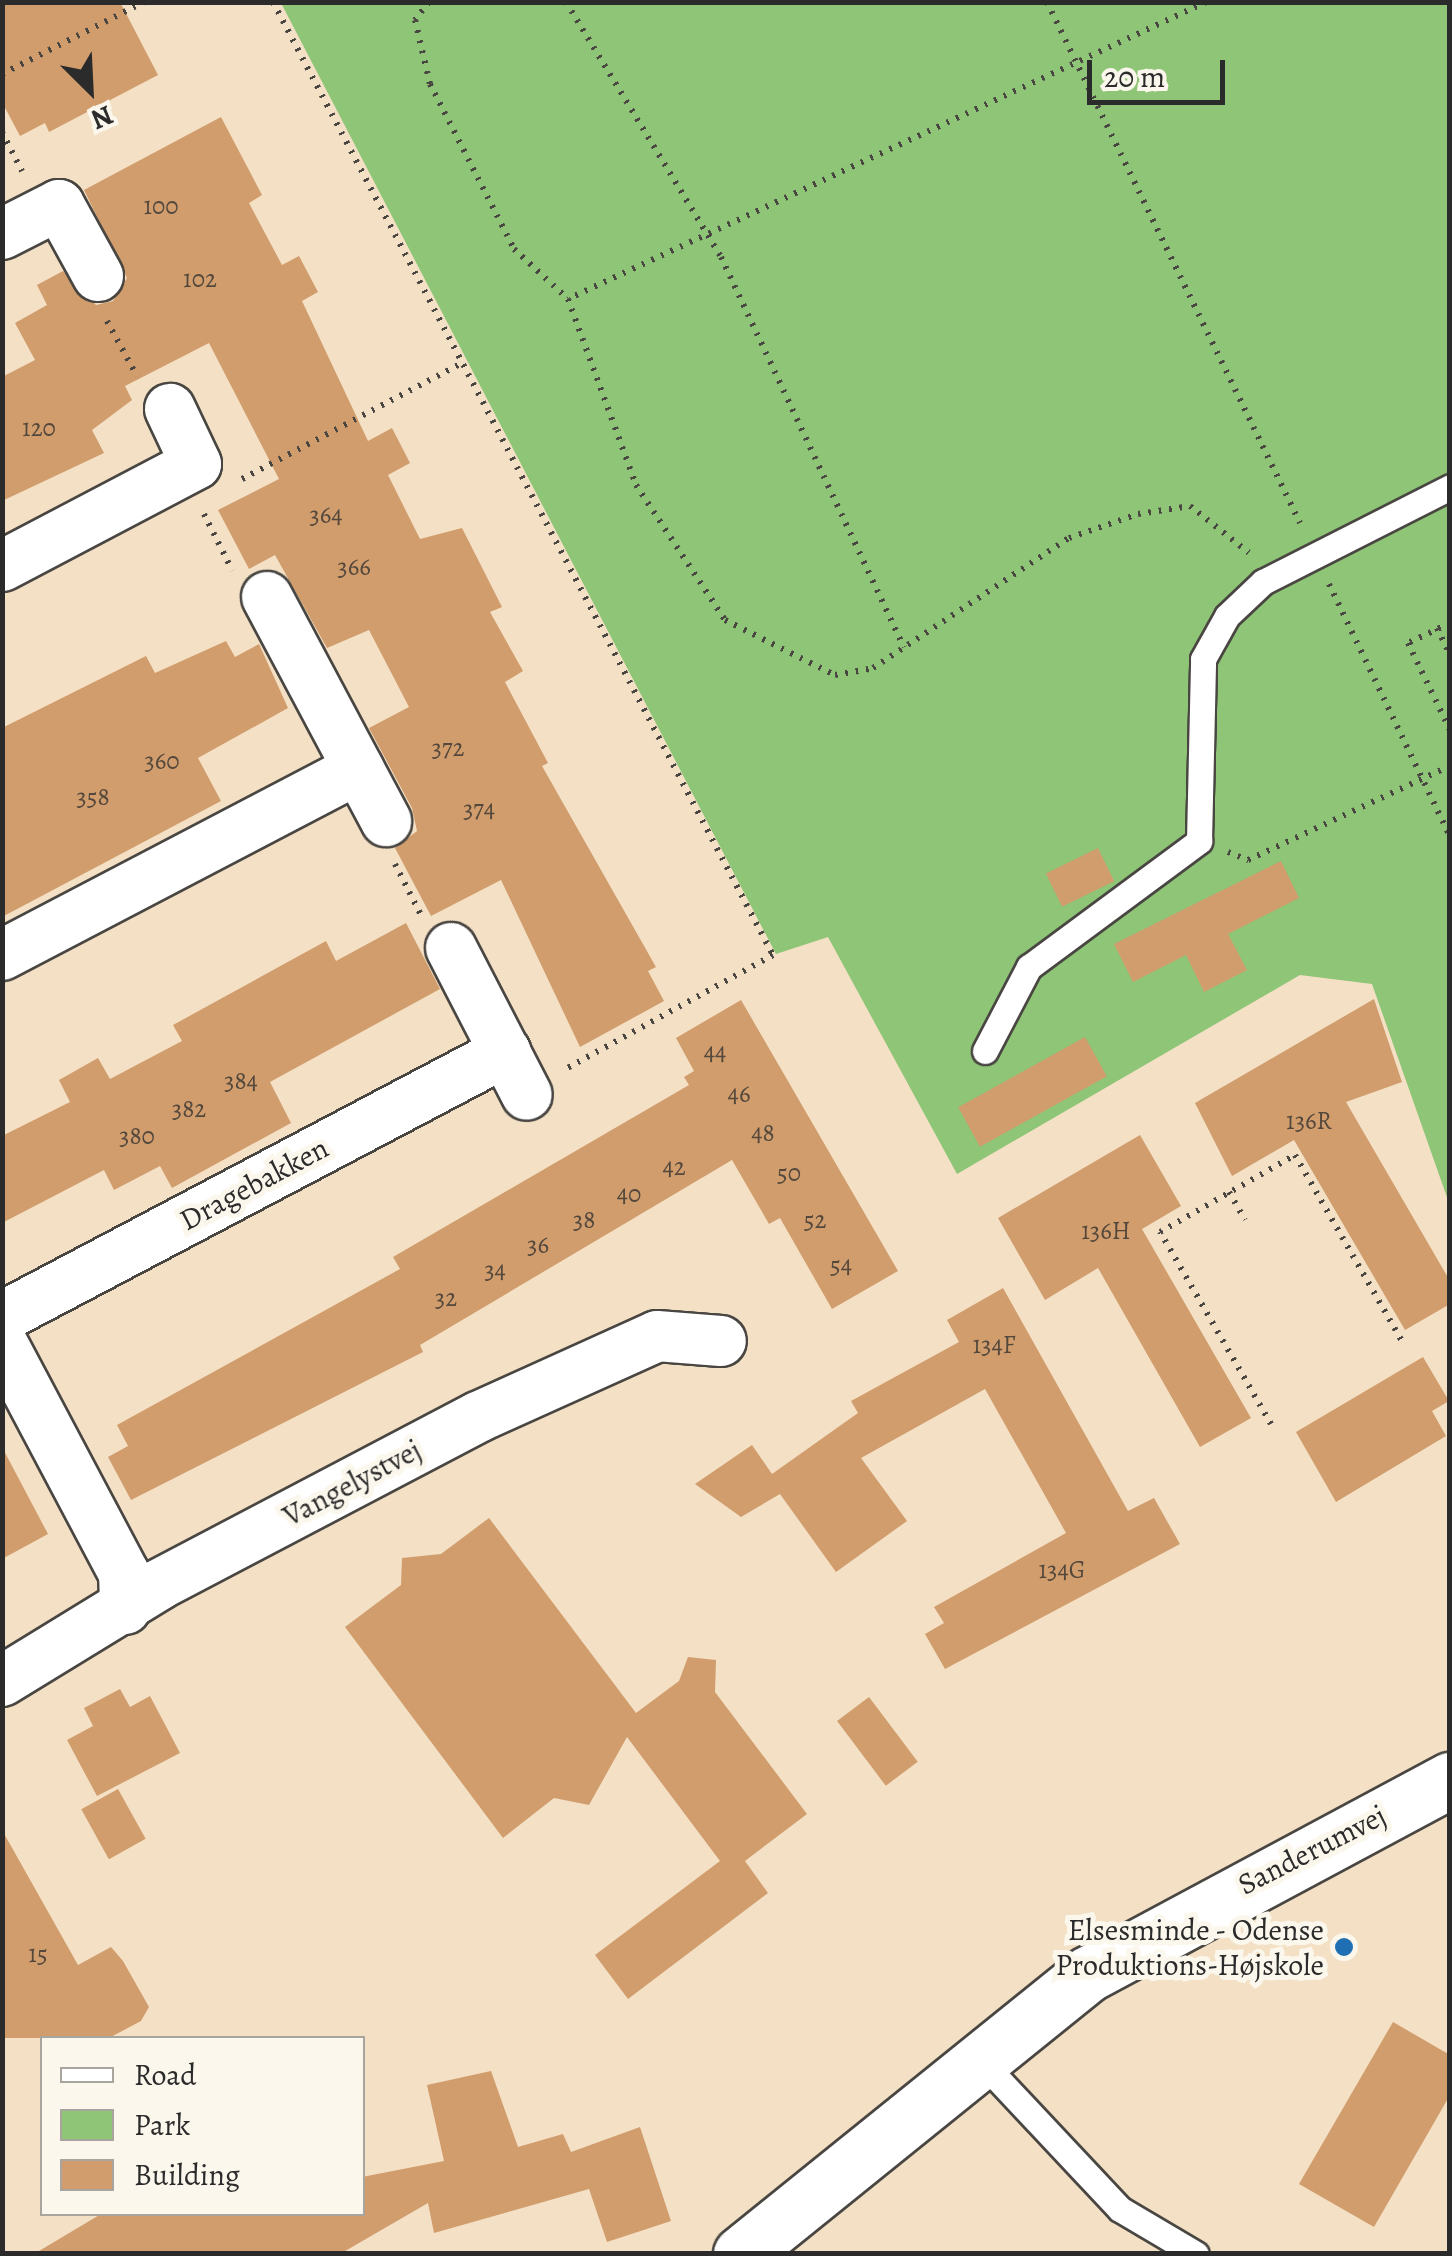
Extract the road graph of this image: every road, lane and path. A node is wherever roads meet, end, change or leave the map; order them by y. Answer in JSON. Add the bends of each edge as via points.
{"nodes":[{"id":1,"x":144,"y":2,"type":"edge"},
{"id":2,"x":274,"y":2,"type":"edge"},
{"id":3,"x":429,"y":2,"type":"edge"},
{"id":4,"x":566,"y":2,"type":"edge"},
{"id":5,"x":1047,"y":2,"type":"edge"},
{"id":6,"x":1206,"y":2,"type":"edge"},
{"id":7,"x":1076,"y":64,"type":"junction"},
{"id":8,"x":2,"y":74,"type":"edge"},
{"id":9,"x":2,"y":234,"type":"edge"},
{"id":10,"x":701,"y":237,"type":"junction"},
{"id":11,"x":98,"y":276,"type":"joint"},
{"id":12,"x":568,"y":299,"type":"junction"},
{"id":13,"x":170,"y":409,"type":"joint"},
{"id":14,"x":1450,"y":487,"type":"edge"},
{"id":15,"x":198,"y":502,"type":"dead end"},
{"id":16,"x":1316,"y":554,"type":"junction"},
{"id":17,"x":2,"y":566,"type":"edge"},
{"id":18,"x":1263,"y":582,"type":"junction"},
{"id":19,"x":267,"y":597,"type":"joint"},
{"id":20,"x":1450,"y":622,"type":"edge"},
{"id":21,"x":1437,"y":628,"type":"junction"},
{"id":22,"x":904,"y":647,"type":"junction"},
{"id":23,"x":1450,"y":655,"type":"edge"},
{"id":24,"x":1450,"y":730,"type":"edge"},
{"id":25,"x":1450,"y":766,"type":"edge"},
{"id":26,"x":358,"y":769,"type":"junction"},
{"id":27,"x":1422,"y":779,"type":"junction"},
{"id":28,"x":386,"y":821,"type":"joint"},
{"id":29,"x":1450,"y":836,"type":"edge"},
{"id":30,"x":1200,"y":841,"type":"junction"},
{"id":31,"x":451,"y":948,"type":"joint"},
{"id":32,"x":2,"y":954,"type":"edge"},
{"id":33,"x":985,"y":1051,"type":"dead end"},
{"id":34,"x":505,"y":1052,"type":"junction"},
{"id":35,"x":527,"y":1095,"type":"joint"},
{"id":36,"x":1229,"y":1192,"type":"junction"},
{"id":37,"x":1245,"y":1220,"type":"dead end"},
{"id":38,"x":2,"y":1318,"type":"edge"},
{"id":39,"x":720,"y":1341,"type":"dead end"},
{"id":40,"x":2,"y":1344,"type":"edge"},
{"id":41,"x":1405,"y":1346,"type":"dead end"},
{"id":42,"x":1272,"y":1424,"type":"dead end"},
{"id":43,"x":125,"y":1609,"type":"junction"},
{"id":44,"x":2,"y":1681,"type":"edge"},
{"id":45,"x":1450,"y":1780,"type":"edge"},
{"id":46,"x":980,"y":2060,"type":"junction"},
{"id":47,"x":741,"y":2254,"type":"edge"},
{"id":48,"x":1196,"y":2254,"type":"edge"}],
"edges":[{"from":1,"to":8,"type":"path"},
{"from":2,"to":35,"type":"path","via":[[773,955]]},
{"from":3,"to":12,"type":"path","via":[[415,20],[430,84],[514,250]]},
{"from":4,"to":10,"type":"path"},
{"from":5,"to":7,"type":"path"},
{"from":6,"to":7,"type":"path"},
{"from":7,"to":10,"type":"path"},
{"from":7,"to":16,"type":"path"},
{"from":9,"to":11,"type":"street","via":[[58,204]]},
{"from":10,"to":12,"type":"path"},
{"from":10,"to":22,"type":"path","via":[[721,257]]},
{"from":11,"to":13,"type":"path","via":[[89,288],[155,408]]},
{"from":12,"to":22,"type":"path","via":[[636,485],[725,620],[835,675],[873,668]]},
{"from":13,"to":17,"type":"street","via":[[196,464]]},
{"from":14,"to":16,"type":"lane"},
{"from":15,"to":19,"type":"path","via":[[246,596]]},
{"from":16,"to":18,"type":"lane"},
{"from":16,"to":27,"type":"path"},
{"from":18,"to":22,"type":"path","via":[[1244,543],[1190,506],[1138,514],[1069,538]]},
{"from":18,"to":30,"type":"lane","via":[[1228,616],[1203,659]]},
{"from":19,"to":26,"type":"street"},
{"from":20,"to":21,"type":"path"},
{"from":21,"to":23,"type":"path"},
{"from":21,"to":24,"type":"path","via":[[1408,643]]},
{"from":25,"to":27,"type":"path"},
{"from":26,"to":28,"type":"street"},
{"from":26,"to":32,"type":"street"},
{"from":27,"to":29,"type":"path"},
{"from":27,"to":30,"type":"path","via":[[1248,860]]},
{"from":28,"to":31,"type":"path","via":[[378,832],[438,950]]},
{"from":30,"to":33,"type":"lane","via":[[1029,967]]},
{"from":31,"to":34,"type":"street"},
{"from":34,"to":35,"type":"street"},
{"from":34,"to":38,"type":"street","name":"Dragebakken"},
{"from":36,"to":37,"type":"path"},
{"from":36,"to":41,"type":"path","via":[[1295,1155]]},
{"from":36,"to":42,"type":"path","via":[[1160,1232]]},
{"from":39,"to":43,"type":"street","name":"Vangelystvej","via":[[657,1336],[478,1416]]},
{"from":40,"to":43,"type":"street","via":[[124,1574]]},
{"from":43,"to":44,"type":"street","name":"Vangelystvej"},
{"from":45,"to":46,"type":"street","name":"Sanderumvej","via":[[1166,1927],[1088,1974]]},
{"from":46,"to":47,"type":"street","name":"Sanderumvej"},
{"from":46,"to":48,"type":"lane","via":[[1120,2209]]}]}
